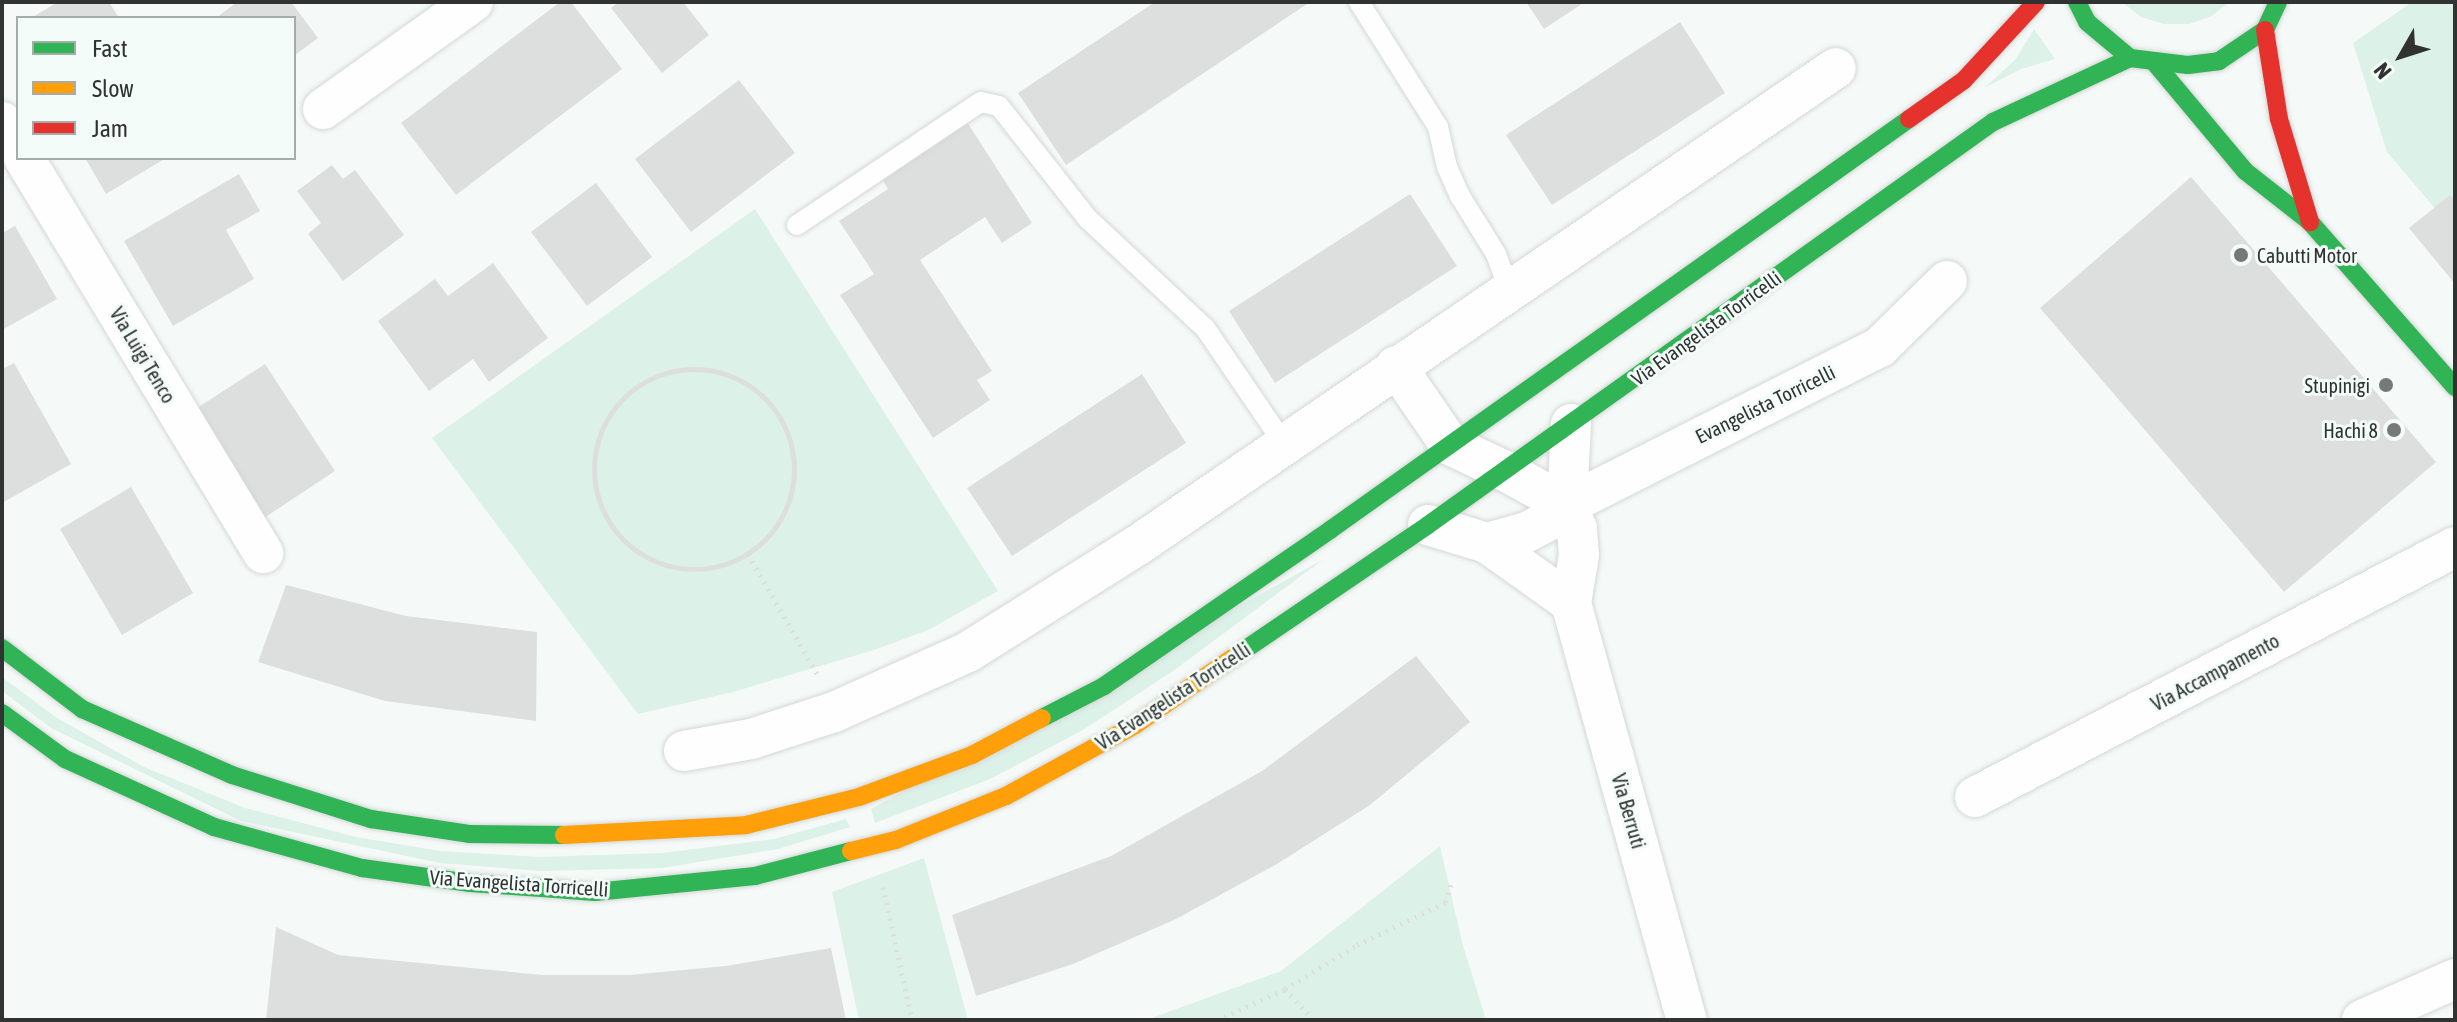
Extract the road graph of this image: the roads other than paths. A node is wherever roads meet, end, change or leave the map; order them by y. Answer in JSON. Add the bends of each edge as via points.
{"nodes":[{"id":1,"x":473,"y":2,"type":"edge"},
{"id":2,"x":1359,"y":2,"type":"edge"},
{"id":3,"x":2036,"y":2,"type":"edge"},
{"id":4,"x":2077,"y":2,"type":"edge"},
{"id":5,"x":2278,"y":2,"type":"edge"},
{"id":6,"x":2265,"y":30,"type":"junction"},
{"id":7,"x":2130,"y":58,"type":"junction"},
{"id":8,"x":2154,"y":62,"type":"junction"},
{"id":9,"x":1836,"y":68,"type":"dead end"},
{"id":10,"x":323,"y":109,"type":"dead end"},
{"id":11,"x":2,"y":122,"type":"edge"},
{"id":12,"x":16,"y":145,"type":"edge"},
{"id":13,"x":25,"y":160,"type":"edge"},
{"id":14,"x":2310,"y":222,"type":"junction"},
{"id":15,"x":797,"y":225,"type":"dead end"},
{"id":16,"x":1947,"y":281,"type":"dead end"},
{"id":17,"x":1509,"y":290,"type":"junction"},
{"id":18,"x":1396,"y":366,"type":"junction"},
{"id":19,"x":2455,"y":387,"type":"edge"},
{"id":20,"x":1571,"y":424,"type":"junction"},
{"id":21,"x":1284,"y":444,"type":"junction"},
{"id":22,"x":1450,"y":445,"type":"junction"},
{"id":23,"x":1505,"y":471,"type":"junction"},
{"id":24,"x":1568,"y":508,"type":"junction"},
{"id":25,"x":1428,"y":525,"type":"junction"},
{"id":26,"x":1487,"y":543,"type":"junction"},
{"id":27,"x":2455,"y":547,"type":"edge"},
{"id":28,"x":263,"y":553,"type":"dead end"},
{"id":29,"x":1571,"y":603,"type":"junction"},
{"id":30,"x":2,"y":648,"type":"edge"},
{"id":31,"x":2,"y":713,"type":"edge"},
{"id":32,"x":684,"y":751,"type":"dead end"},
{"id":33,"x":1975,"y":797,"type":"dead end"},
{"id":34,"x":2455,"y":979,"type":"edge"},
{"id":35,"x":1687,"y":1020,"type":"edge"},
{"id":36,"x":2362,"y":1020,"type":"edge"}],
"edges":[{"from":1,"to":10,"type":"street"},
{"from":2,"to":17,"type":"lane","via":[[1438,127],[1447,167],[1496,254]]},
{"from":3,"to":22,"type":"street","via":[[1964,80]]},
{"from":4,"to":7,"type":"street","via":[[2087,22]]},
{"from":5,"to":6,"type":"street"},
{"from":6,"to":8,"type":"street","via":[[2219,61]]},
{"from":6,"to":14,"type":"street","via":[[2279,119]]},
{"from":7,"to":8,"type":"street"},
{"from":7,"to":20,"type":"street","name":"Via Evangelista Torricelli","via":[[1993,122]]},
{"from":8,"to":14,"type":"street","via":[[2245,171]]},
{"from":9,"to":17,"type":"street"},
{"from":11,"to":12,"type":"street"},
{"from":13,"to":28,"type":"street","name":"Via Luigi Tenco"},
{"from":14,"to":19,"type":"street"},
{"from":15,"to":21,"type":"lane","via":[[981,102],[999,106],[1088,219],[1205,328]]},
{"from":16,"to":24,"type":"street","name":"Evangelista Torricelli","via":[[1880,347]]},
{"from":17,"to":18,"type":"street"},
{"from":18,"to":21,"type":"street"},
{"from":18,"to":22,"type":"street"},
{"from":20,"to":23,"type":"street","name":"Via Evangelista Torricelli"},
{"from":20,"to":24,"type":"street","name":"Via Berruti"},
{"from":21,"to":32,"type":"street","via":[[1138,545],[968,652],[834,712],[751,739]]},
{"from":22,"to":23,"type":"street"},
{"from":22,"to":30,"type":"street","via":[[1104,686],[972,755],[859,797],[746,825],[601,835],[469,834],[371,819],[232,775],[82,709]]},
{"from":23,"to":24,"type":"street"},
{"from":23,"to":25,"type":"street","name":"Via Evangelista Torricelli"},
{"from":24,"to":26,"type":"street","name":"Evangelista Torricelli","via":[[1527,532]]},
{"from":24,"to":29,"type":"street","name":"Via Berruti","via":[[1579,555]]},
{"from":25,"to":26,"type":"street"},
{"from":25,"to":31,"type":"street","name":"Via Evangelista Torricelli","via":[[1135,725],[1006,796],[896,840],[755,876],[595,892],[362,868],[214,827],[65,759]]},
{"from":26,"to":29,"type":"street"},
{"from":27,"to":33,"type":"street","name":"Via Accampamento"},
{"from":29,"to":35,"type":"street","name":"Via Berruti"},
{"from":34,"to":36,"type":"street"}]}
